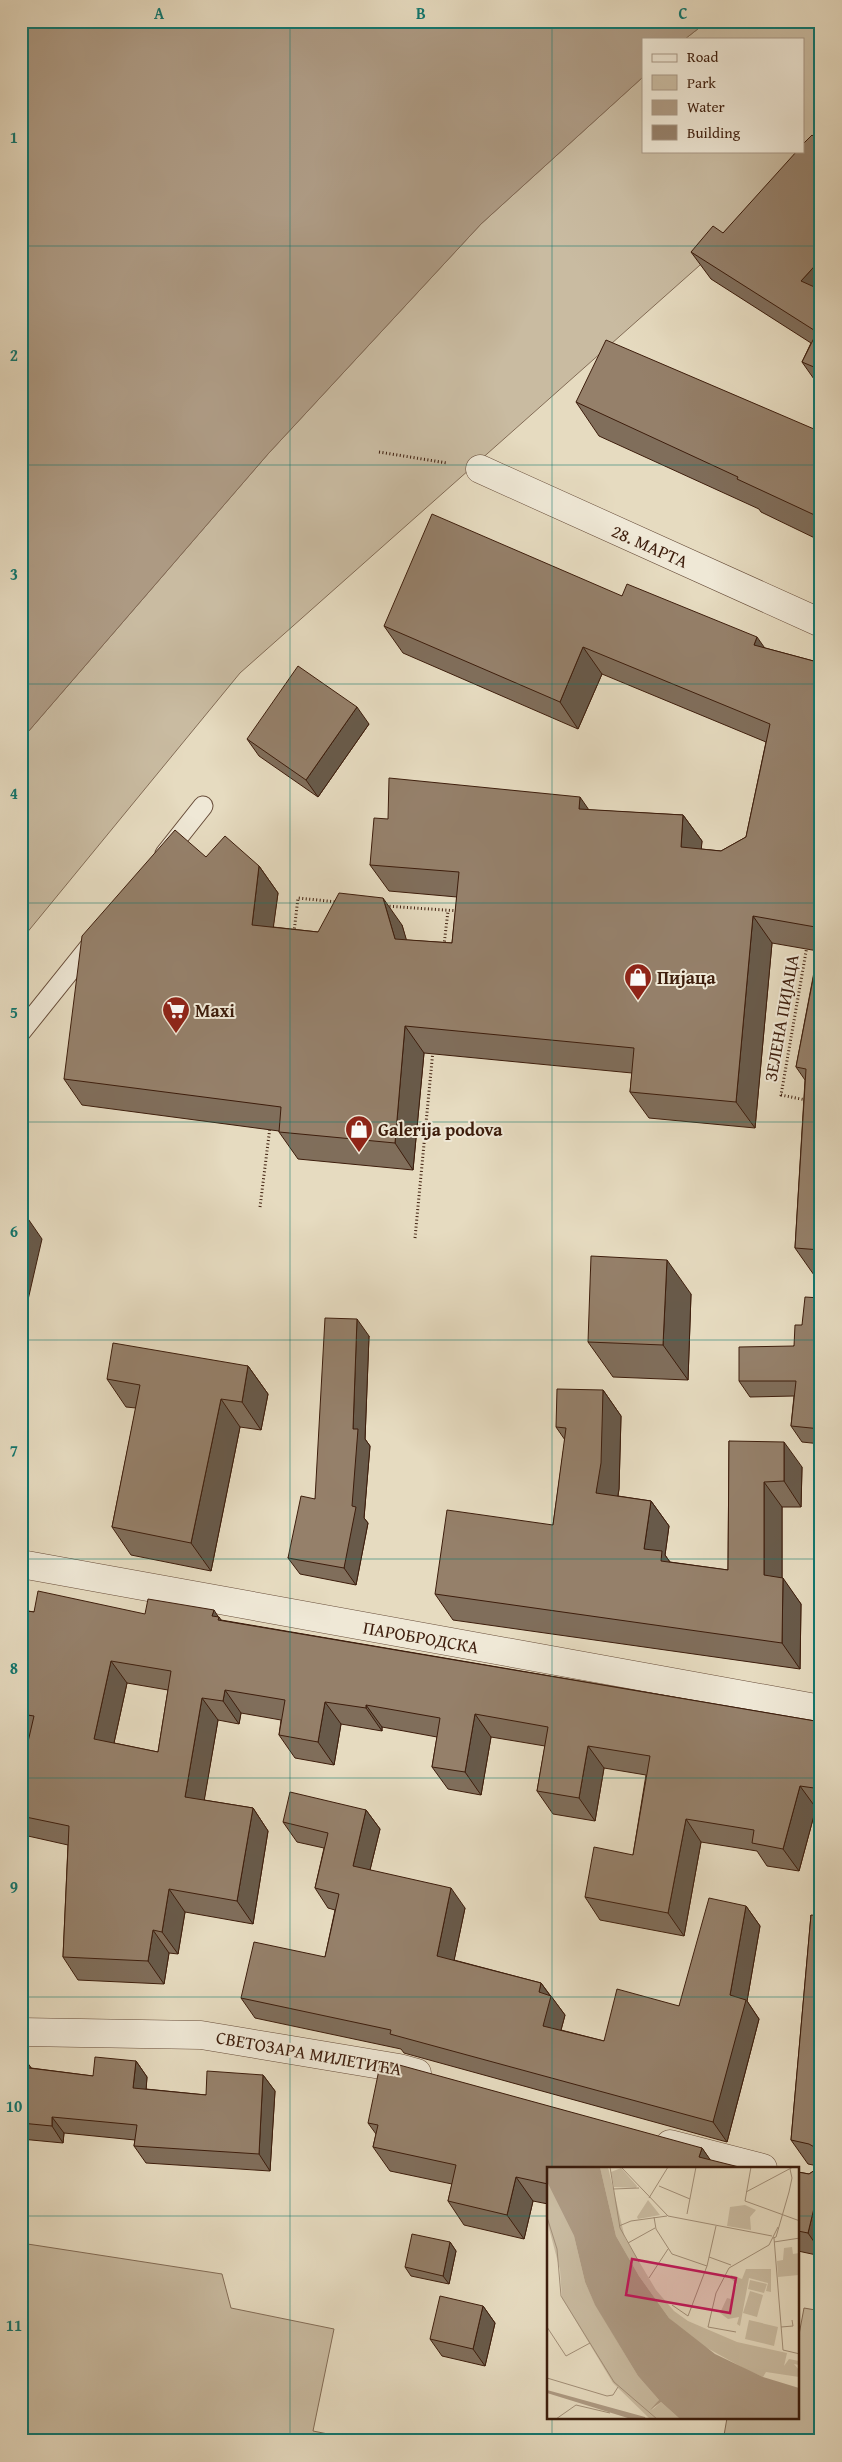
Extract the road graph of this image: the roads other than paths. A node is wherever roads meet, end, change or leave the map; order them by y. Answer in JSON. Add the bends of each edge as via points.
{"nodes":[{"id":1,"x":480,"y":469,"type":"road end"},
{"id":2,"x":821,"y":623,"type":"edge"},
{"id":3,"x":204,"y":806,"type":"dead end"},
{"id":4,"x":155,"y":866,"type":"edge"},
{"id":5,"x":106,"y":926,"type":"edge"},
{"id":6,"x":21,"y":1032,"type":"edge"},
{"id":7,"x":21,"y":1564,"type":"edge"},
{"id":8,"x":821,"y":1709,"type":"edge"},
{"id":9,"x":21,"y":2032,"type":"edge"},
{"id":10,"x":436,"y":2078,"type":"edge"},
{"id":11,"x":644,"y":2136,"type":"edge"},
{"id":12,"x":759,"y":2167,"type":"edge"}],
"edges":[{"from":1,"to":2,"type":"street","name":"28. МАРТА"},
{"from":3,"to":4,"type":"lane"},
{"from":5,"to":6,"type":"lane"},
{"from":7,"to":8,"type":"street","name":"ПАРОБРОДСКА"},
{"from":9,"to":10,"type":"street","name":"СВЕТОЗАРА МИЛЕТИЋА","via":[[200,2035],[399,2068]]},
{"from":11,"to":12,"type":"street"}]}
